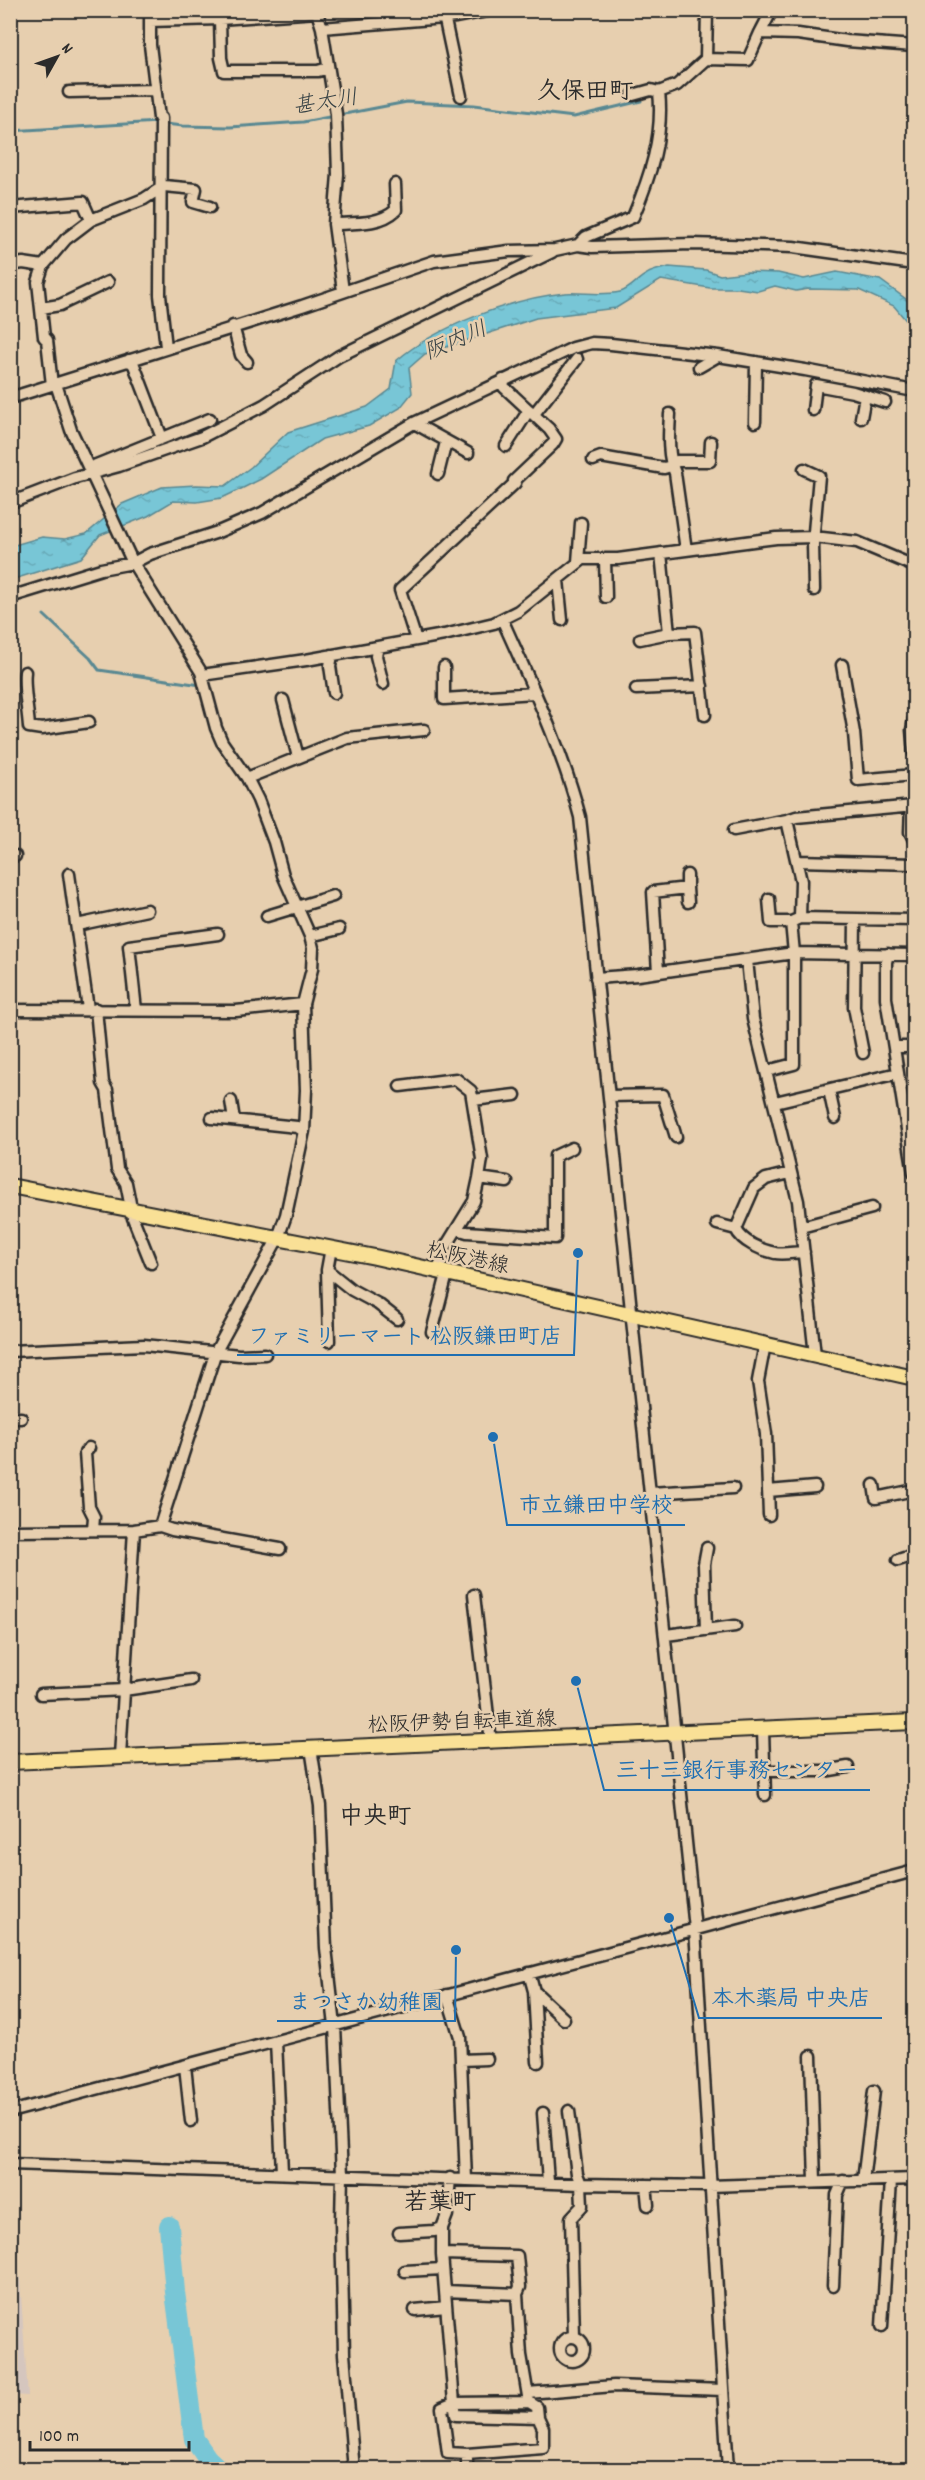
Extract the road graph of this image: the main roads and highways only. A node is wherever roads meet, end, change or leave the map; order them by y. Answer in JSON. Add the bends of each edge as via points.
{"nodes":[{"id":1,"x":10,"y":1186,"type":"edge"},
{"id":2,"x":915,"y":1378,"type":"edge"},
{"id":3,"x":915,"y":1722,"type":"edge"},
{"id":4,"x":10,"y":1762,"type":"edge"}],
"edges":[{"from":1,"to":2,"type":"main road","name":"松阪港線","via":[[331,1248]]},
{"from":3,"to":4,"type":"main road","name":"松阪伊勢自転車道線"}]}
